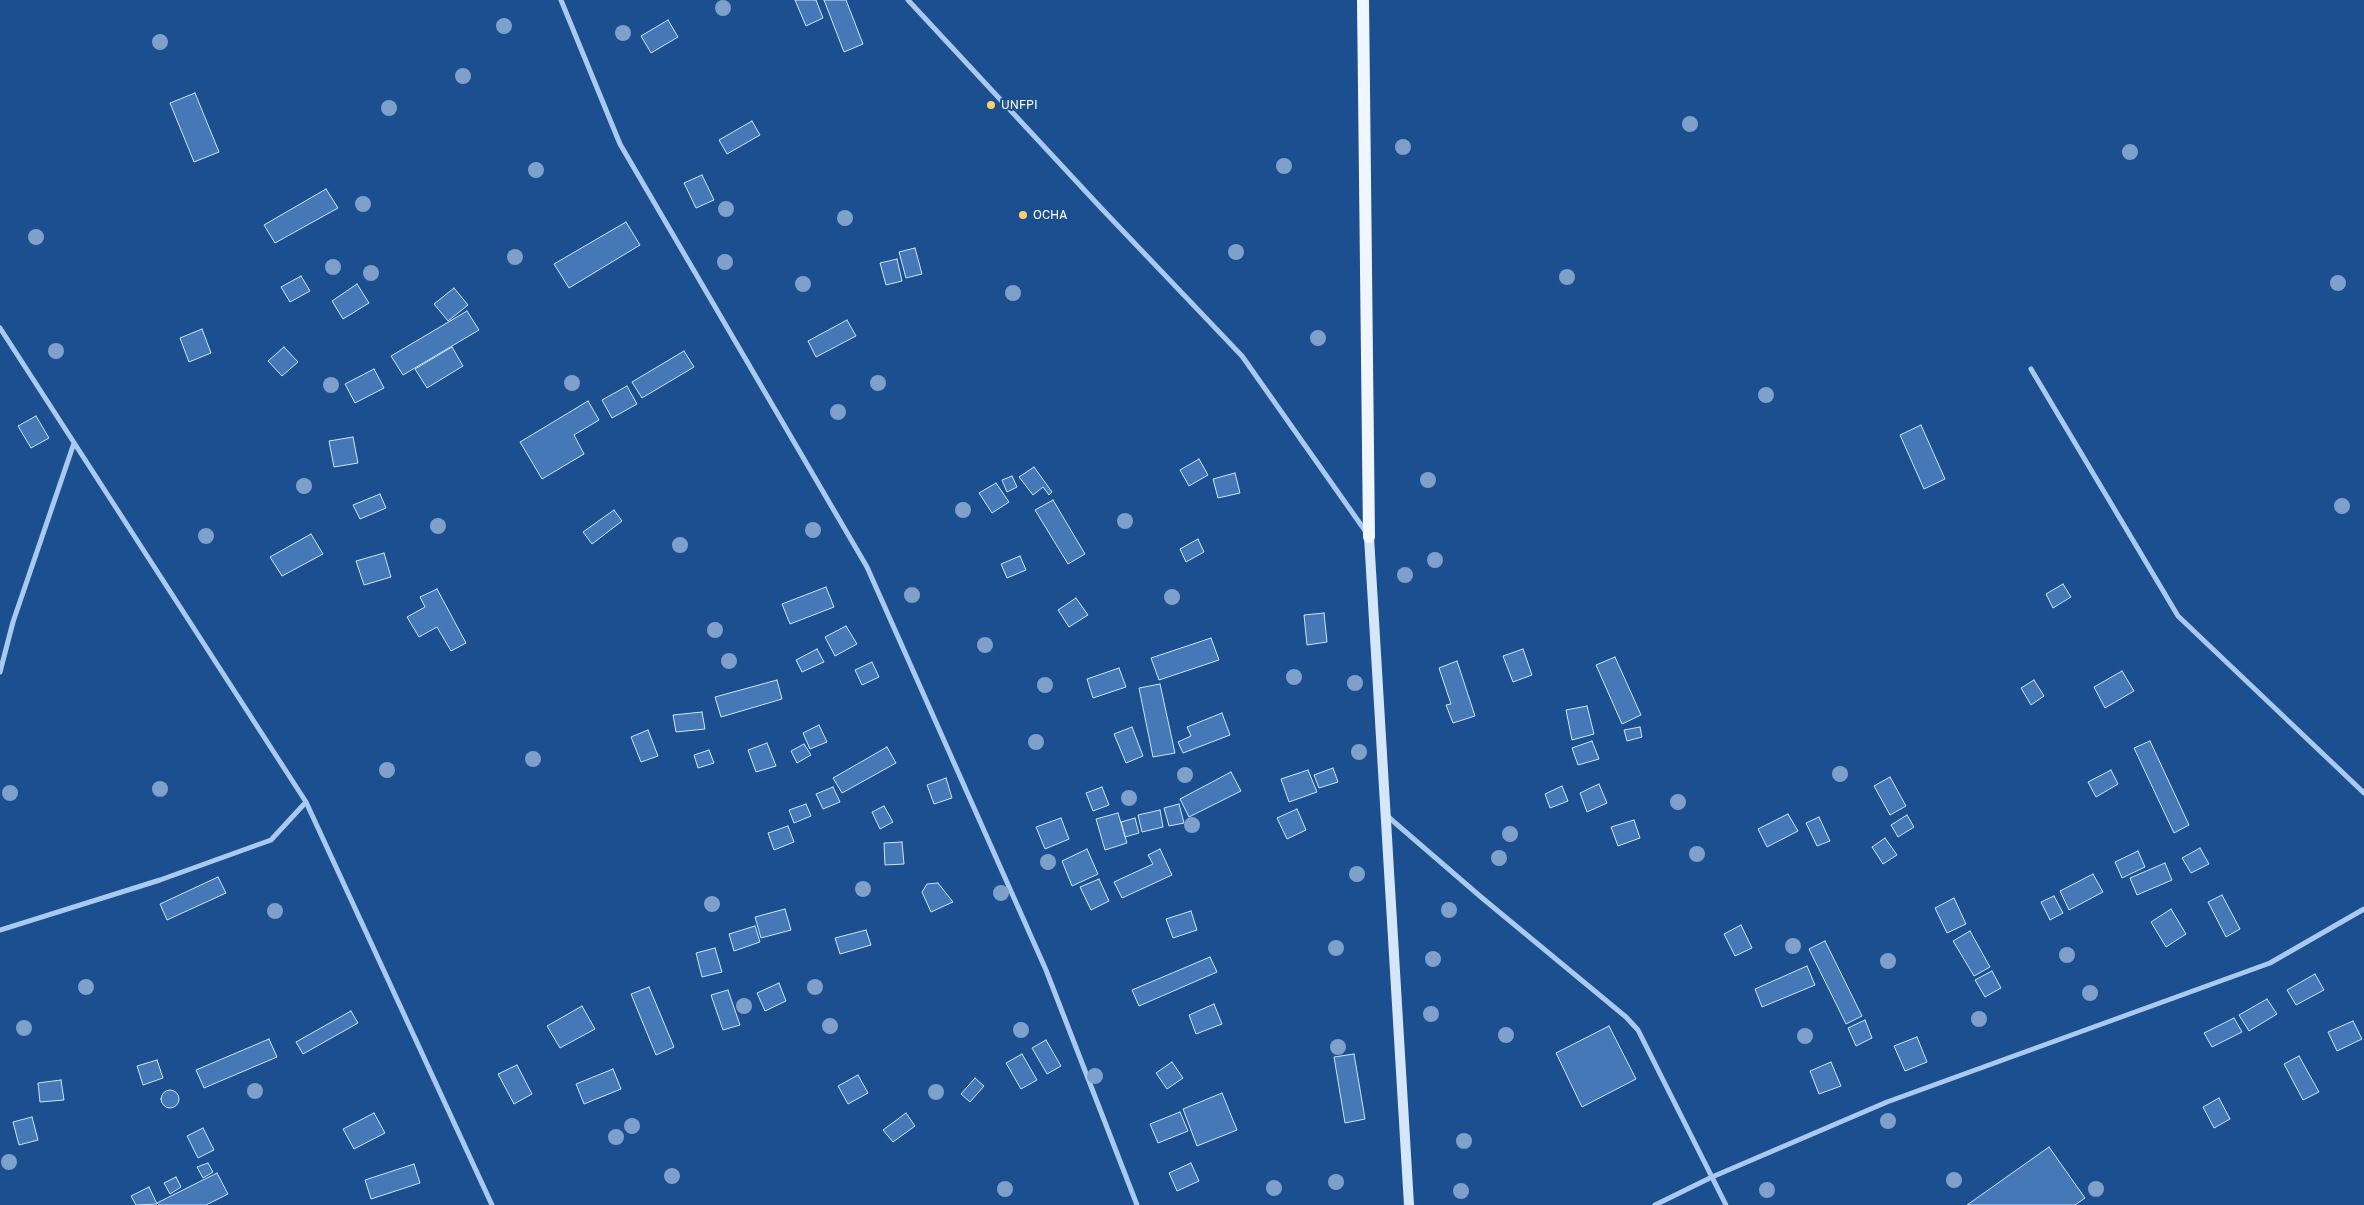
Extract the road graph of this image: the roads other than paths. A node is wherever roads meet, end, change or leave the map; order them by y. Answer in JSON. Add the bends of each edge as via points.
{"nodes":[{"id":1,"x":561,"y":0,"type":"edge"},
{"id":2,"x":908,"y":0,"type":"edge"},
{"id":3,"x":1363,"y":0,"type":"edge"},
{"id":4,"x":0,"y":328,"type":"edge"},
{"id":5,"x":2031,"y":369,"type":"dead end"},
{"id":6,"x":74,"y":443,"type":"junction"},
{"id":7,"x":1369,"y":537,"type":"junction"},
{"id":8,"x":0,"y":672,"type":"edge"},
{"id":9,"x":2364,"y":793,"type":"edge"},
{"id":10,"x":306,"y":802,"type":"junction"},
{"id":11,"x":1386,"y":815,"type":"junction"},
{"id":12,"x":2364,"y":909,"type":"edge"},
{"id":13,"x":0,"y":930,"type":"edge"},
{"id":14,"x":1712,"y":1177,"type":"junction"},
{"id":15,"x":492,"y":1205,"type":"edge"},
{"id":16,"x":1137,"y":1205,"type":"edge"},
{"id":17,"x":1409,"y":1205,"type":"edge"},
{"id":18,"x":1655,"y":1205,"type":"edge"},
{"id":19,"x":1726,"y":1205,"type":"edge"}],
"edges":[{"from":1,"to":16,"type":"street","via":[[620,144],[867,567],[1046,970]]},
{"from":2,"to":7,"type":"street","via":[[1242,356]]},
{"from":3,"to":7,"type":"main road"},
{"from":4,"to":6,"type":"street"},
{"from":5,"to":9,"type":"street","via":[[2178,616]]},
{"from":6,"to":8,"type":"street","via":[[13,622]]},
{"from":6,"to":10,"type":"street"},
{"from":7,"to":11,"type":"main road"},
{"from":10,"to":13,"type":"street","via":[[271,840],[160,880]]},
{"from":10,"to":15,"type":"street"},
{"from":11,"to":14,"type":"street","via":[[1626,1016],[1638,1030]]},
{"from":11,"to":17,"type":"main road"},
{"from":12,"to":14,"type":"street","via":[[2270,963],[1887,1102]]},
{"from":14,"to":18,"type":"street"},
{"from":14,"to":19,"type":"street"}]}
